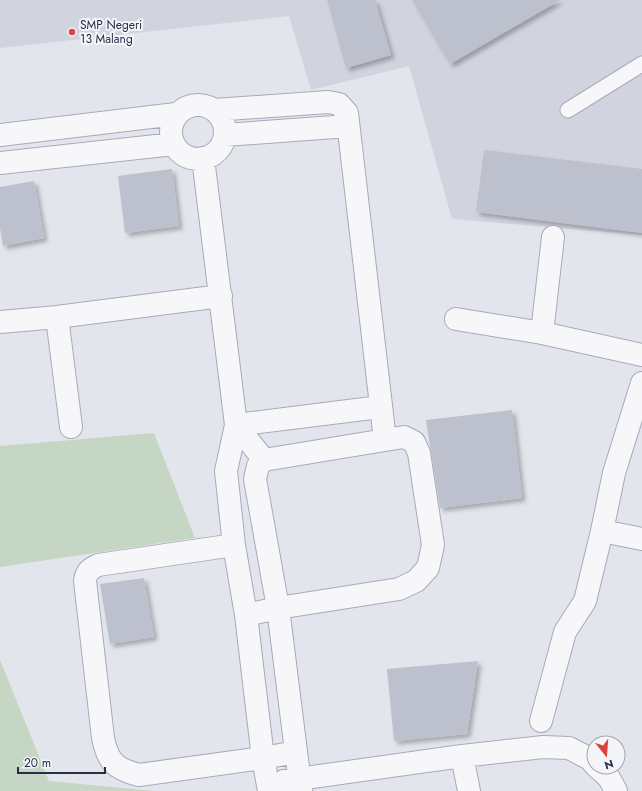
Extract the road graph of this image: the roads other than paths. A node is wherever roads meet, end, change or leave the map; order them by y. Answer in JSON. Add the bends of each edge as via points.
{"nodes":[{"id":1,"x":642,"y":64,"type":"edge"},
{"id":2,"x":214,"y":110,"type":"junction"},
{"id":3,"x":568,"y":110,"type":"dead end"},
{"id":4,"x":176,"y":114,"type":"junction"},
{"id":5,"x":348,"y":126,"type":"junction"},
{"id":6,"x":0,"y":135,"type":"edge"},
{"id":7,"x":225,"y":135,"type":"junction"},
{"id":8,"x":174,"y":144,"type":"junction"},
{"id":9,"x":203,"y":158,"type":"junction"},
{"id":10,"x":0,"y":163,"type":"edge"},
{"id":11,"x":553,"y":237,"type":"dead end"},
{"id":12,"x":221,"y":296,"type":"junction"},
{"id":13,"x":57,"y":317,"type":"junction"},
{"id":14,"x":456,"y":319,"type":"dead end"},
{"id":15,"x":0,"y":322,"type":"edge"},
{"id":16,"x":542,"y":333,"type":"junction"},
{"id":17,"x":642,"y":355,"type":"edge"},
{"id":18,"x":642,"y":383,"type":"edge"},
{"id":19,"x":380,"y":406,"type":"junction"},
{"id":20,"x":236,"y":426,"type":"junction"},
{"id":21,"x":71,"y":427,"type":"dead end"},
{"id":22,"x":385,"y":440,"type":"junction"},
{"id":23,"x":264,"y":460,"type":"junction"},
{"id":24,"x":602,"y":531,"type":"junction"},
{"id":25,"x":642,"y":539,"type":"edge"},
{"id":26,"x":234,"y":545,"type":"junction"},
{"id":27,"x":272,"y":575,"type":"junction"},
{"id":28,"x":240,"y":581,"type":"junction"},
{"id":29,"x":278,"y":608,"type":"junction"},
{"id":30,"x":246,"y":615,"type":"junction"},
{"id":31,"x":541,"y":721,"type":"dead end"},
{"id":32,"x":296,"y":752,"type":"junction"},
{"id":33,"x":462,"y":756,"type":"junction"},
{"id":34,"x":586,"y":757,"type":"edge"},
{"id":35,"x":263,"y":758,"type":"junction"},
{"id":36,"x":606,"y":775,"type":"edge"},
{"id":37,"x":300,"y":785,"type":"edge"},
{"id":38,"x":269,"y":787,"type":"edge"},
{"id":39,"x":470,"y":791,"type":"edge"},
{"id":40,"x":616,"y":791,"type":"edge"}],
"edges":[{"from":1,"to":3,"type":"lane"},
{"from":2,"to":4,"type":"street","via":[[202,105],[188,106]]},
{"from":2,"to":5,"type":"street","via":[[328,102],[339,104],[347,113]]},
{"from":2,"to":7,"type":"street","via":[[222,118]]},
{"from":4,"to":6,"type":"street"},
{"from":4,"to":8,"type":"street","via":[[171,125],[171,138]]},
{"from":5,"to":7,"type":"street"},
{"from":5,"to":19,"type":"street"},
{"from":7,"to":9,"type":"street","via":[[219,149],[209,157]]},
{"from":8,"to":9,"type":"street","via":[[176,149],[186,156]]},
{"from":8,"to":10,"type":"street"},
{"from":9,"to":12,"type":"street"},
{"from":11,"to":16,"type":"street"},
{"from":12,"to":13,"type":"street"},
{"from":12,"to":20,"type":"street"},
{"from":13,"to":15,"type":"street"},
{"from":13,"to":21,"type":"street"},
{"from":14,"to":16,"type":"street"},
{"from":16,"to":17,"type":"street"},
{"from":18,"to":24,"type":"street","via":[[614,473]]},
{"from":19,"to":20,"type":"street"},
{"from":19,"to":22,"type":"street"},
{"from":20,"to":23,"type":"street"},
{"from":20,"to":26,"type":"street","via":[[226,471]]},
{"from":22,"to":23,"type":"street"},
{"from":22,"to":29,"type":"street","via":[[404,437],[414,442],[419,453],[433,545],[428,568],[416,581],[399,589]]},
{"from":23,"to":27,"type":"street","via":[[258,466],[255,479]]},
{"from":24,"to":25,"type":"street"},
{"from":24,"to":31,"type":"street","via":[[585,601],[565,632]]},
{"from":26,"to":28,"type":"street"},
{"from":26,"to":35,"type":"street","via":[[98,565],[86,574],[103,738],[106,753],[112,763],[124,771],[139,774]]},
{"from":27,"to":28,"type":"street"},
{"from":27,"to":29,"type":"street"},
{"from":28,"to":30,"type":"street"},
{"from":29,"to":30,"type":"street"},
{"from":29,"to":32,"type":"street"},
{"from":30,"to":35,"type":"street"},
{"from":32,"to":35,"type":"street"},
{"from":32,"to":37,"type":"street"},
{"from":33,"to":34,"type":"street","via":[[543,747],[569,748]]},
{"from":33,"to":37,"type":"street"},
{"from":33,"to":39,"type":"street"},
{"from":35,"to":38,"type":"street"},
{"from":36,"to":40,"type":"street"},
{"from":37,"to":38,"type":"street"}]}
